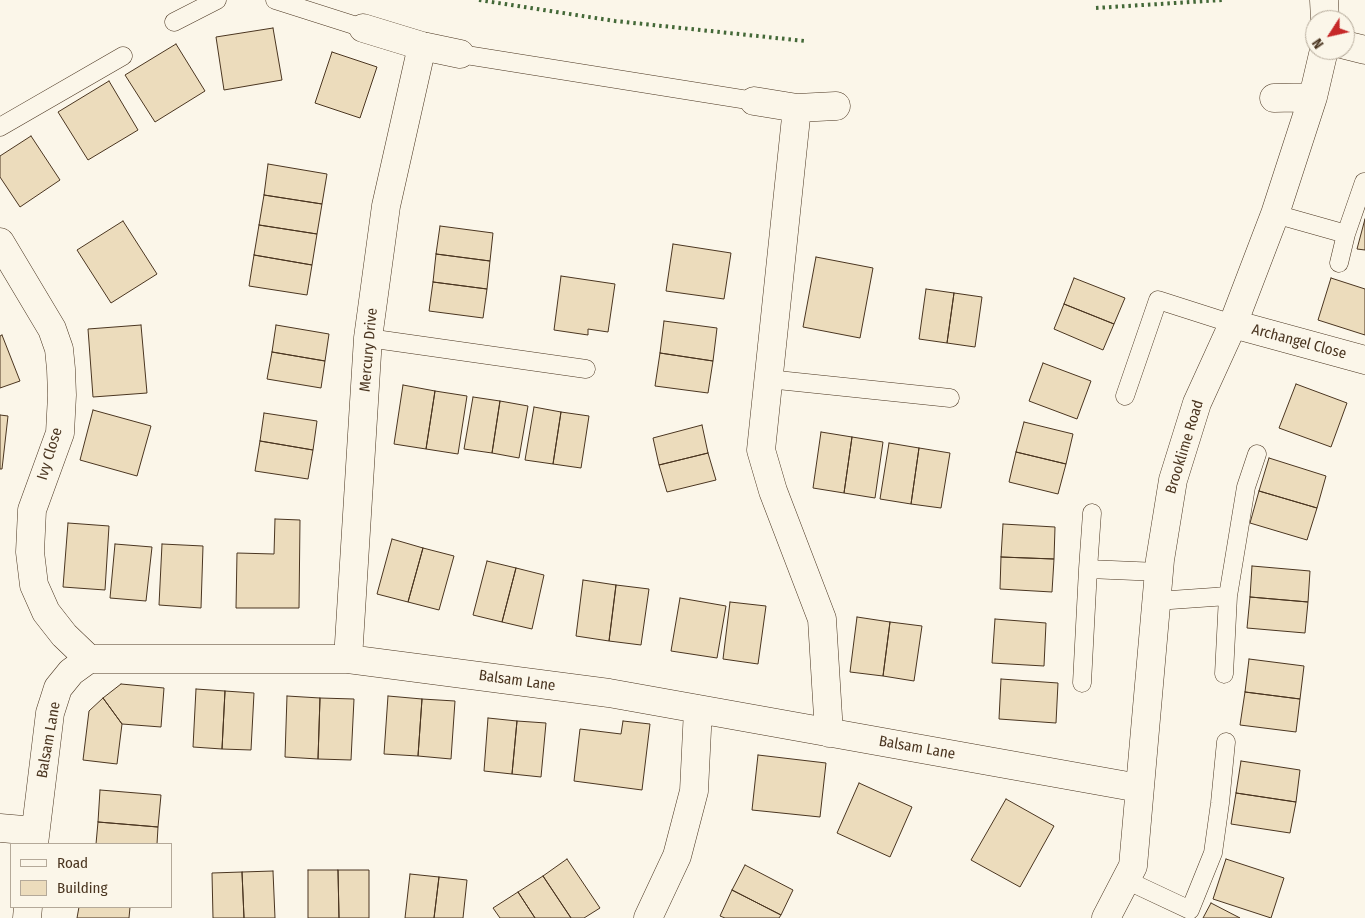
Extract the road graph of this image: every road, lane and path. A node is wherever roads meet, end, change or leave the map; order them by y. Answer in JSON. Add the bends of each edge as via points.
{"nodes":[{"id":1,"x":217,"y":0,"type":"edge"},
{"id":2,"x":275,"y":0,"type":"edge"},
{"id":3,"x":174,"y":22,"type":"dead end"},
{"id":4,"x":363,"y":28,"type":"joint"},
{"id":5,"x":422,"y":46,"type":"junction"},
{"id":6,"x":460,"y":54,"type":"joint"},
{"id":7,"x":123,"y":56,"type":"dead end"},
{"id":8,"x":1322,"y":60,"type":"edge"},
{"id":9,"x":1313,"y":97,"type":"junction"},
{"id":10,"x":1274,"y":98,"type":"dead end"},
{"id":11,"x":754,"y":101,"type":"joint"},
{"id":12,"x":836,"y":106,"type":"dead end"},
{"id":13,"x":797,"y":108,"type":"junction"},
{"id":14,"x":0,"y":127,"type":"edge"},
{"id":15,"x":1364,"y":182,"type":"dead end"},
{"id":16,"x":1275,"y":214,"type":"junction"},
{"id":17,"x":1346,"y":234,"type":"junction"},
{"id":18,"x":0,"y":242,"type":"edge"},
{"id":19,"x":1339,"y":262,"type":"dead end"},
{"id":20,"x":1233,"y":324,"type":"junction"},
{"id":21,"x":368,"y":338,"type":"junction"},
{"id":22,"x":1365,"y":360,"type":"edge"},
{"id":23,"x":586,"y":369,"type":"dead end"},
{"id":24,"x":768,"y":379,"type":"junction"},
{"id":25,"x":1125,"y":396,"type":"dead end"},
{"id":26,"x":950,"y":398,"type":"dead end"},
{"id":27,"x":1257,"y":454,"type":"dead end"},
{"id":28,"x":1092,"y":512,"type":"dead end"},
{"id":29,"x":1088,"y":569,"type":"junction"},
{"id":30,"x":1159,"y":572,"type":"junction"},
{"id":31,"x":1228,"y":596,"type":"junction"},
{"id":32,"x":1156,"y":601,"type":"junction"},
{"id":33,"x":89,"y":659,"type":"junction"},
{"id":34,"x":348,"y":659,"type":"junction"},
{"id":35,"x":1224,"y":674,"type":"dead end"},
{"id":36,"x":1082,"y":683,"type":"dead end"},
{"id":37,"x":698,"y":709,"type":"junction"},
{"id":38,"x":829,"y":733,"type":"junction"},
{"id":39,"x":1226,"y":742,"type":"dead end"},
{"id":40,"x":1139,"y":788,"type":"junction"},
{"id":41,"x":0,"y":828,"type":"edge"},
{"id":42,"x":34,"y":838,"type":"edge"},
{"id":43,"x":1126,"y":880,"type":"junction"},
{"id":44,"x":1188,"y":914,"type":"edge"},
{"id":45,"x":648,"y":918,"type":"edge"},
{"id":46,"x":1106,"y":918,"type":"edge"}],
"edges":[{"from":1,"to":3,"type":"lane"},
{"from":2,"to":4,"type":"lane"},
{"from":4,"to":5,"type":"street"},
{"from":5,"to":6,"type":"street"},
{"from":5,"to":21,"type":"street","name":"Mercury Drive","via":[[386,206]]},
{"from":6,"to":11,"type":"lane"},
{"from":7,"to":14,"type":"lane"},
{"from":8,"to":9,"type":"street","name":"Brooklime Road"},
{"from":9,"to":10,"type":"street"},
{"from":9,"to":16,"type":"street","name":"Brooklime Road"},
{"from":11,"to":13,"type":"street"},
{"from":12,"to":13,"type":"street"},
{"from":13,"to":24,"type":"street"},
{"from":15,"to":17,"type":"lane"},
{"from":16,"to":17,"type":"lane"},
{"from":16,"to":20,"type":"street","name":"Brooklime Road"},
{"from":17,"to":19,"type":"lane"},
{"from":18,"to":33,"type":"street","name":"Ivy Close","via":[[52,329],[61,369],[60,434],[32,510],[30,552],[34,585],[46,612]]},
{"from":20,"to":22,"type":"street","name":"Archangel Close"},
{"from":20,"to":25,"type":"lane","via":[[1158,300]]},
{"from":20,"to":30,"type":"street","name":"Brooklime Road","via":[[1197,403],[1173,480]]},
{"from":21,"to":23,"type":"lane"},
{"from":21,"to":34,"type":"street","name":"Mercury Drive"},
{"from":24,"to":26,"type":"lane"},
{"from":24,"to":38,"type":"street","via":[[760,450],[822,619]]},
{"from":27,"to":31,"type":"lane","via":[[1246,487]]},
{"from":28,"to":29,"type":"lane"},
{"from":29,"to":30,"type":"lane"},
{"from":29,"to":36,"type":"lane"},
{"from":30,"to":32,"type":"street","name":"Brooklime Road"},
{"from":31,"to":32,"type":"lane"},
{"from":31,"to":35,"type":"lane"},
{"from":32,"to":40,"type":"street","name":"Brooklime Road"},
{"from":33,"to":34,"type":"street","name":"Balsam Lane"},
{"from":33,"to":42,"type":"street","name":"Balsam Lane","via":[[71,672],[58,688],[50,713]]},
{"from":34,"to":37,"type":"street","name":"Balsam Lane","via":[[609,693]]},
{"from":37,"to":38,"type":"street","name":"Balsam Lane"},
{"from":37,"to":45,"type":"street","via":[[694,791],[677,856]]},
{"from":38,"to":40,"type":"street","name":"Balsam Lane"},
{"from":39,"to":44,"type":"lane","via":[[1213,853]]},
{"from":40,"to":43,"type":"street","name":"Brooklime Road","via":[[1133,866]]},
{"from":41,"to":42,"type":"street"},
{"from":43,"to":44,"type":"lane"},
{"from":43,"to":46,"type":"street","name":"Brooklime Road"}]}
